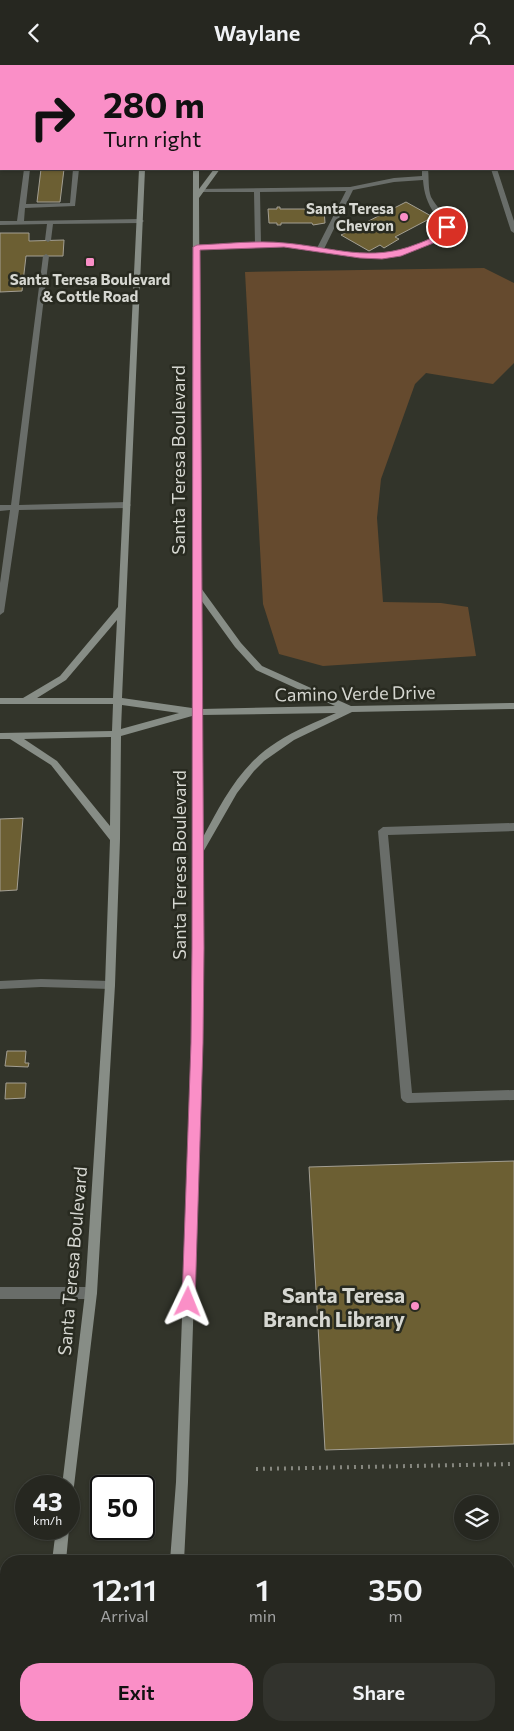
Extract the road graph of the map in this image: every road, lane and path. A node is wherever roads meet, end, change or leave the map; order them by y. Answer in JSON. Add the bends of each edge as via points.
{"nodes":[{"id":1,"x":26,"y":170,"type":"edge"},
{"id":2,"x":76,"y":170,"type":"edge"},
{"id":3,"x":142,"y":170,"type":"edge"},
{"id":4,"x":196,"y":170,"type":"edge"},
{"id":5,"x":216,"y":170,"type":"edge"},
{"id":6,"x":426,"y":170,"type":"edge"},
{"id":7,"x":494,"y":170,"type":"edge"},
{"id":8,"x":426,"y":178,"type":"junction"},
{"id":9,"x":350,"y":189,"type":"junction"},
{"id":10,"x":201,"y":190,"type":"junction"},
{"id":11,"x":257,"y":190,"type":"junction"},
{"id":12,"x":196,"y":198,"type":"junction"},
{"id":13,"x":22,"y":206,"type":"junction"},
{"id":14,"x":141,"y":221,"type":"junction"},
{"id":15,"x":0,"y":223,"type":"edge"},
{"id":16,"x":20,"y":223,"type":"junction"},
{"id":17,"x":50,"y":223,"type":"junction"},
{"id":18,"x":514,"y":231,"type":"edge"},
{"id":19,"x":48,"y":241,"type":"dead end"},
{"id":20,"x":258,"y":246,"type":"junction"},
{"id":21,"x":197,"y":247,"type":"junction"},
{"id":22,"x":320,"y":249,"type":"junction"},
{"id":23,"x":46,"y":256,"type":"dead end"},
{"id":24,"x":126,"y":505,"type":"junction"},
{"id":25,"x":14,"y":507,"type":"junction"},
{"id":26,"x":0,"y":508,"type":"edge"},
{"id":27,"x":198,"y":590,"type":"junction"},
{"id":28,"x":122,"y":609,"type":"junction"},
{"id":29,"x":0,"y":612,"type":"edge"},
{"id":30,"x":0,"y":701,"type":"edge"},
{"id":31,"x":25,"y":701,"type":"junction"},
{"id":32,"x":118,"y":701,"type":"junction"},
{"id":33,"x":514,"y":706,"type":"edge"},
{"id":34,"x":351,"y":709,"type":"junction"},
{"id":35,"x":198,"y":712,"type":"junction"},
{"id":36,"x":116,"y":733,"type":"junction"},
{"id":37,"x":0,"y":736,"type":"edge"},
{"id":38,"x":11,"y":736,"type":"junction"},
{"id":39,"x":514,"y":827,"type":"edge"},
{"id":40,"x":115,"y":839,"type":"junction"},
{"id":41,"x":199,"y":853,"type":"junction"},
{"id":42,"x":0,"y":985,"type":"edge"},
{"id":43,"x":110,"y":985,"type":"junction"},
{"id":44,"x":514,"y":1095,"type":"edge"},
{"id":45,"x":0,"y":1293,"type":"edge"},
{"id":46,"x":91,"y":1293,"type":"junction"},
{"id":47,"x":514,"y":1464,"type":"edge"},
{"id":48,"x":256,"y":1469,"type":"dead end"},
{"id":49,"x":69,"y":1475,"type":"edge"},
{"id":50,"x":61,"y":1540,"type":"edge"},
{"id":51,"x":59,"y":1555,"type":"edge"},
{"id":52,"x":177,"y":1555,"type":"edge"}],
"edges":[{"from":1,"to":13,"type":"street"},
{"from":2,"to":13,"type":"street","via":[[72,205]]},
{"from":3,"to":14,"type":"main road","name":"Santa Teresa Boulevard"},
{"from":4,"to":12,"type":"main road","name":"Santa Teresa Boulevard"},
{"from":5,"to":10,"type":"main road"},
{"from":6,"to":8,"type":"street"},
{"from":7,"to":18,"type":"street"},
{"from":8,"to":9,"type":"street","via":[[394,180]]},
{"from":8,"to":22,"type":"street","via":[[428,195],[447,227],[433,241],[398,255],[360,256]]},
{"from":9,"to":11,"type":"street"},
{"from":9,"to":22,"type":"street"},
{"from":10,"to":11,"type":"street"},
{"from":10,"to":12,"type":"main road"},
{"from":11,"to":20,"type":"street"},
{"from":12,"to":21,"type":"main road","name":"Santa Teresa Boulevard"},
{"from":13,"to":16,"type":"street"},
{"from":14,"to":17,"type":"street"},
{"from":14,"to":24,"type":"main road","name":"Santa Teresa Boulevard"},
{"from":15,"to":16,"type":"street"},
{"from":16,"to":17,"type":"street"},
{"from":17,"to":19,"type":"street"},
{"from":20,"to":21,"type":"street"},
{"from":20,"to":22,"type":"street"},
{"from":21,"to":27,"type":"main road","name":"Santa Teresa Boulevard"},
{"from":23,"to":25,"type":"street"},
{"from":24,"to":25,"type":"street"},
{"from":24,"to":28,"type":"main road","name":"Santa Teresa Boulevard"},
{"from":25,"to":26,"type":"street"},
{"from":25,"to":29,"type":"street"},
{"from":27,"to":34,"type":"main road","via":[[259,668]]},
{"from":27,"to":35,"type":"main road","name":"Santa Teresa Boulevard"},
{"from":28,"to":31,"type":"main road","via":[[63,678]]},
{"from":28,"to":32,"type":"main road","name":"Santa Teresa Boulevard"},
{"from":30,"to":31,"type":"main road","name":"Camino Verde Drive"},
{"from":31,"to":32,"type":"main road","name":"Camino Verde Drive"},
{"from":32,"to":35,"type":"main road","name":"Camino Verde Drive"},
{"from":32,"to":36,"type":"main road","name":"Santa Teresa Boulevard"},
{"from":33,"to":34,"type":"main road","name":"Camino Verde Drive"},
{"from":34,"to":35,"type":"main road","name":"Camino Verde Drive"},
{"from":34,"to":41,"type":"main road","via":[[283,743],[261,758],[236,786]]},
{"from":35,"to":36,"type":"main road","name":"Camino Verde Drive"},
{"from":35,"to":41,"type":"main road","name":"Santa Teresa Boulevard"},
{"from":36,"to":38,"type":"main road","name":"Camino Verde Drive"},
{"from":36,"to":40,"type":"main road","name":"Santa Teresa Boulevard"},
{"from":37,"to":38,"type":"main road","name":"Camino Verde Drive"},
{"from":38,"to":40,"type":"main road","via":[[54,763]]},
{"from":39,"to":44,"type":"street","via":[[382,831],[407,1098]]},
{"from":40,"to":43,"type":"main road","name":"Santa Teresa Boulevard"},
{"from":41,"to":52,"type":"main road","name":"Santa Teresa Boulevard","via":[[197,1043]]},
{"from":42,"to":43,"type":"street"},
{"from":43,"to":46,"type":"main road","name":"Santa Teresa Boulevard"},
{"from":45,"to":46,"type":"street"},
{"from":46,"to":49,"type":"main road","name":"Santa Teresa Boulevard"},
{"from":47,"to":48,"type":"path"},
{"from":50,"to":51,"type":"main road"}]}
